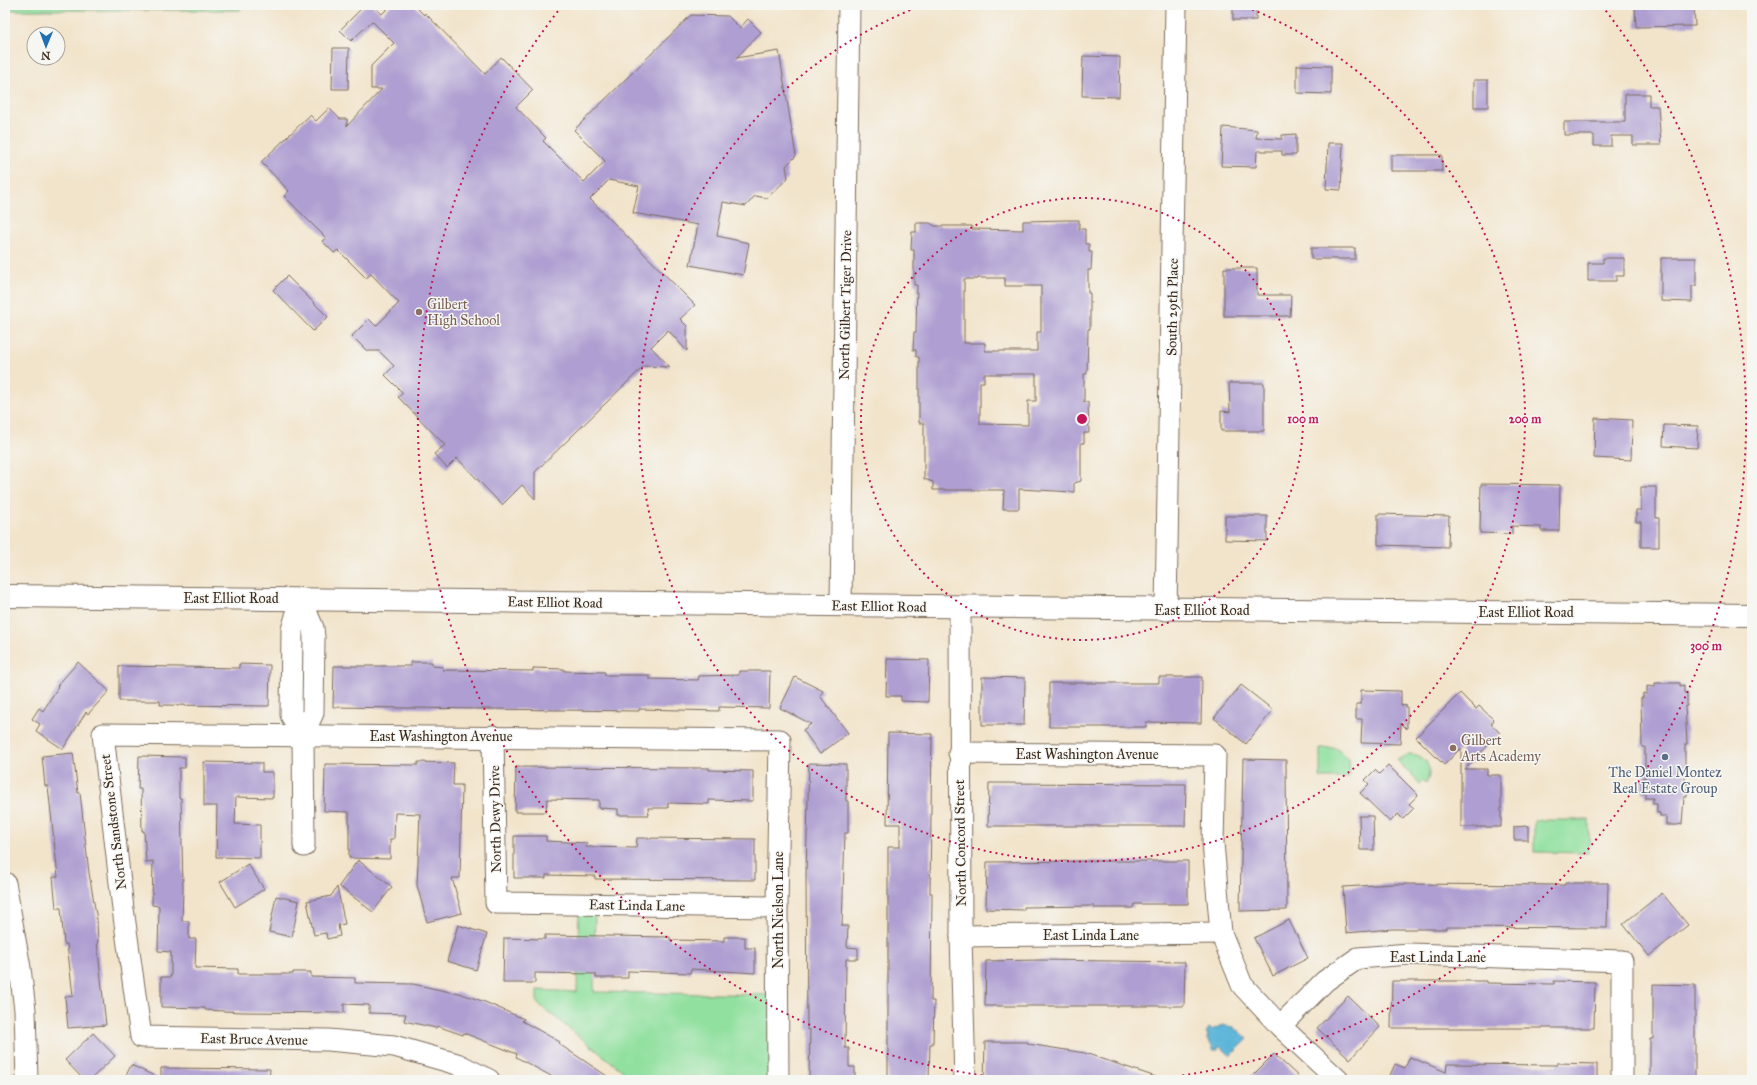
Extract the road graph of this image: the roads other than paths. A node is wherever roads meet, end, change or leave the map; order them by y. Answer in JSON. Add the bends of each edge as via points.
{"nodes":[{"id":1,"x":849,"y":5,"type":"edge"},
{"id":2,"x":1176,"y":5,"type":"edge"},
{"id":3,"x":5,"y":596,"type":"edge"},
{"id":4,"x":301,"y":599,"type":"junction"},
{"id":5,"x":841,"y":605,"type":"junction"},
{"id":6,"x":960,"y":607,"type":"junction"},
{"id":7,"x":1166,"y":610,"type":"junction"},
{"id":8,"x":1752,"y":615,"type":"edge"},
{"id":9,"x":103,"y":734,"type":"joint"},
{"id":10,"x":303,"y":735,"type":"junction"},
{"id":11,"x":493,"y":736,"type":"junction"},
{"id":12,"x":780,"y":740,"type":"joint"},
{"id":13,"x":959,"y":753,"type":"junction"},
{"id":14,"x":304,"y":846,"type":"dead end"},
{"id":15,"x":5,"y":883,"type":"edge"},
{"id":16,"x":496,"y":903,"type":"joint"},
{"id":17,"x":777,"y":907,"type":"junction"},
{"id":18,"x":123,"y":909,"type":"joint"},
{"id":19,"x":1221,"y":934,"type":"junction"},
{"id":20,"x":961,"y":936,"type":"junction"},
{"id":21,"x":1280,"y":1026,"type":"junction"},
{"id":22,"x":27,"y":1080,"type":"edge"},
{"id":23,"x":489,"y":1080,"type":"edge"},
{"id":24,"x":778,"y":1080,"type":"edge"},
{"id":25,"x":965,"y":1080,"type":"edge"},
{"id":26,"x":1338,"y":1080,"type":"edge"},
{"id":27,"x":1622,"y":1080,"type":"edge"}],
"edges":[{"from":1,"to":5,"type":"street","name":"North Gilbert Tiger Drive"},
{"from":2,"to":7,"type":"street","name":"South 29th Place"},
{"from":3,"to":4,"type":"main road","name":"East Elliot Road"},
{"from":4,"to":5,"type":"main road","name":"East Elliot Road"},
{"from":4,"to":10,"type":"street","via":[[292,630],[291,715]]},
{"from":5,"to":6,"type":"main road","name":"East Elliot Road"},
{"from":6,"to":7,"type":"main road","name":"East Elliot Road"},
{"from":6,"to":13,"type":"street","name":"North Concord Street"},
{"from":7,"to":8,"type":"main road","name":"East Elliot Road"},
{"from":9,"to":10,"type":"street","name":"East Washington Avenue"},
{"from":9,"to":18,"type":"street","name":"North Sandstone Street"},
{"from":10,"to":11,"type":"street","name":"East Washington Avenue"},
{"from":10,"to":14,"type":"street"},
{"from":11,"to":12,"type":"street","name":"East Washington Avenue"},
{"from":11,"to":16,"type":"street","name":"North Dewy Drive"},
{"from":12,"to":17,"type":"street","name":"North Nielson Lane"},
{"from":13,"to":19,"type":"street","name":"East Washington Avenue","via":[[1215,754],[1213,843]]},
{"from":13,"to":20,"type":"street","name":"North Concord Street"},
{"from":15,"to":22,"type":"street","via":[[25,1010]]},
{"from":16,"to":17,"type":"street","name":"East Linda Lane"},
{"from":17,"to":24,"type":"street","name":"North Nielson Lane"},
{"from":18,"to":23,"type":"street","name":"East Bruce Avenue","via":[[141,1037],[328,1040],[394,1046],[457,1064]]},
{"from":19,"to":20,"type":"street","name":"East Linda Lane"},
{"from":19,"to":21,"type":"street","via":[[1242,985]]},
{"from":20,"to":25,"type":"street","name":"North Concord Street"},
{"from":21,"to":26,"type":"street"},
{"from":21,"to":27,"type":"street","name":"East Linda Lane","via":[[1325,981],[1358,958],[1409,954],[1622,961]]}]}
